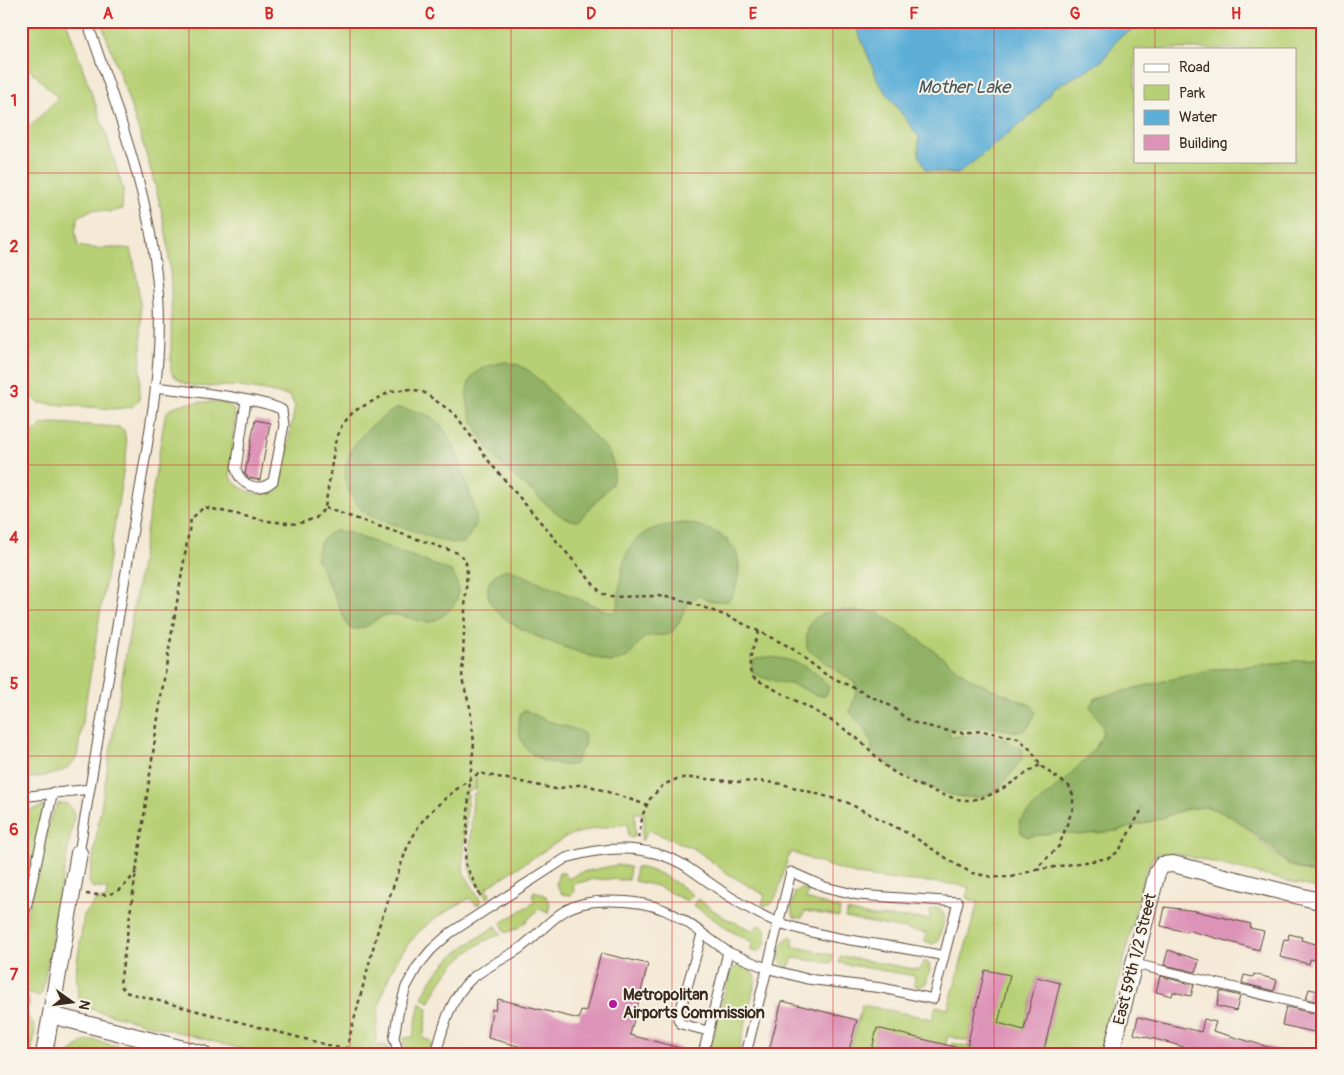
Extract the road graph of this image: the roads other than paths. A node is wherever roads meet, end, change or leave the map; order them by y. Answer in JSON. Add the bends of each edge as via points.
{"nodes":[{"id":1,"x":86,"y":21,"type":"edge"},
{"id":2,"x":156,"y":387,"type":"junction"},
{"id":3,"x":246,"y":400,"type":"junction"},
{"id":4,"x":90,"y":789,"type":"junction"},
{"id":5,"x":53,"y":792,"type":"junction"},
{"id":6,"x":21,"y":797,"type":"edge"},
{"id":7,"x":79,"y":853,"type":"joint"},
{"id":8,"x":1323,"y":902,"type":"edge"},
{"id":9,"x":778,"y":922,"type":"junction"},
{"id":10,"x":21,"y":929,"type":"edge"},
{"id":11,"x":702,"y":934,"type":"junction"},
{"id":12,"x":728,"y":952,"type":"junction"},
{"id":13,"x":944,"y":956,"type":"junction"},
{"id":14,"x":1135,"y":964,"type":"junction"},
{"id":15,"x":766,"y":968,"type":"junction"},
{"id":16,"x":1323,"y":1009,"type":"edge"},
{"id":17,"x":51,"y":1015,"type":"junction"},
{"id":18,"x":708,"y":1031,"type":"junction"},
{"id":19,"x":44,"y":1054,"type":"edge"},
{"id":20,"x":203,"y":1054,"type":"edge"},
{"id":21,"x":399,"y":1054,"type":"edge"},
{"id":22,"x":436,"y":1054,"type":"edge"},
{"id":23,"x":703,"y":1054,"type":"edge"},
{"id":24,"x":746,"y":1054,"type":"edge"},
{"id":25,"x":1111,"y":1054,"type":"edge"}],
"edges":[{"from":1,"to":2,"type":"lane","via":[[129,141],[150,225],[159,305]]},
{"from":2,"to":3,"type":"lane"},
{"from":2,"to":4,"type":"lane"},
{"from":3,"to":3,"type":"lane","via":[[274,405],[284,415],[272,481],[266,488],[247,484],[236,469]]},
{"from":4,"to":5,"type":"lane"},
{"from":4,"to":7,"type":"lane"},
{"from":5,"to":6,"type":"lane"},
{"from":5,"to":10,"type":"lane"},
{"from":7,"to":17,"type":"street"},
{"from":8,"to":14,"type":"street","name":"East 59th 1/2 Street","via":[[1173,864],[1162,865],[1157,872]]},
{"from":9,"to":13,"type":"lane","via":[[832,936]]},
{"from":9,"to":13,"type":"lane","via":[[791,872],[825,887],[858,895],[958,902]]},
{"from":9,"to":15,"type":"lane"},
{"from":9,"to":21,"type":"lane","via":[[748,908],[685,866],[661,856],[636,849],[610,848],[566,858],[450,933],[417,967],[406,987],[398,1014],[394,1038]]},
{"from":11,"to":12,"type":"lane"},
{"from":11,"to":18,"type":"lane","via":[[678,1019],[681,1024]]},
{"from":11,"to":22,"type":"lane","via":[[684,919],[644,902],[594,900],[578,904],[559,914],[519,949],[472,979],[456,998],[446,1018]]},
{"from":12,"to":15,"type":"lane"},
{"from":12,"to":18,"type":"lane"},
{"from":13,"to":15,"type":"lane","via":[[933,999],[882,988],[806,979]]},
{"from":14,"to":16,"type":"lane"},
{"from":14,"to":25,"type":"street","name":"East 59th 1/2 Street"},
{"from":15,"to":24,"type":"lane"},
{"from":17,"to":19,"type":"street"},
{"from":17,"to":20,"type":"street"},
{"from":18,"to":23,"type":"lane"}]}
